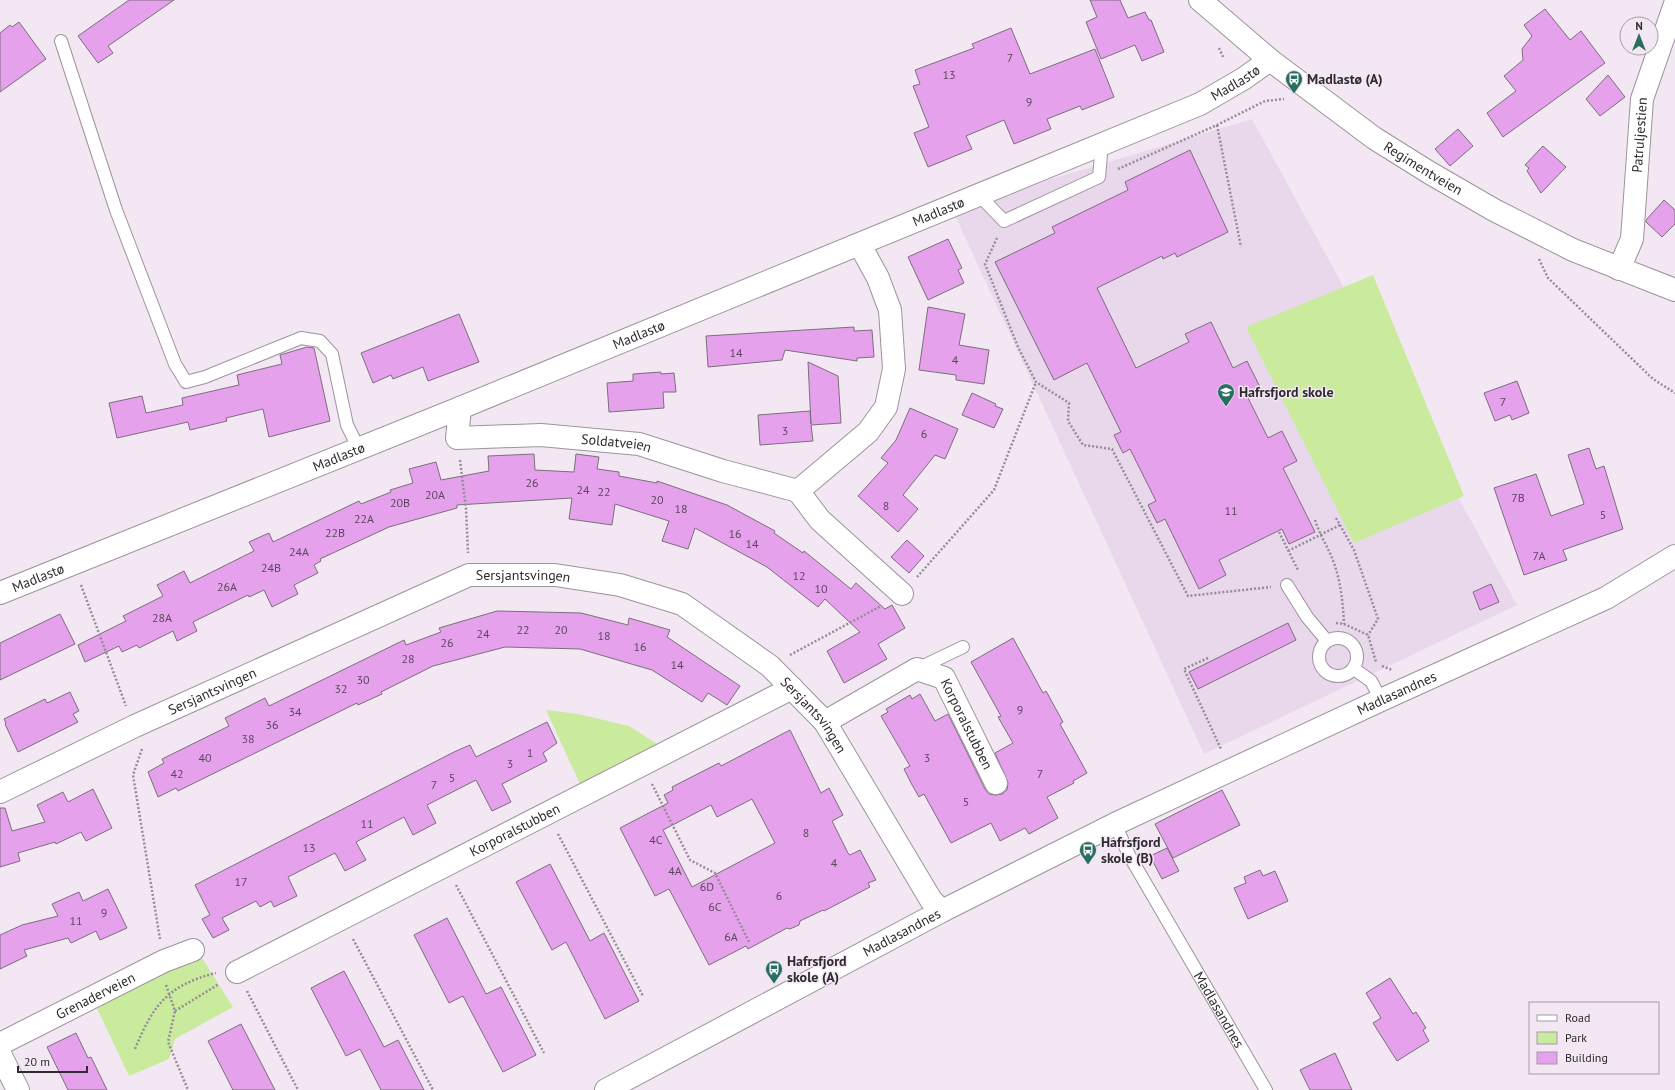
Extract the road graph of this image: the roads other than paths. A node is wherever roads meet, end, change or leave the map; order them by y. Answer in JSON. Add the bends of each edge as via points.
{"nodes":[{"id":1,"x":1200,"y":0,"type":"edge"},
{"id":2,"x":1675,"y":4,"type":"edge"},
{"id":3,"x":61,"y":41,"type":"dead end"},
{"id":4,"x":1270,"y":60,"type":"junction"},
{"id":5,"x":1102,"y":143,"type":"junction"},
{"id":6,"x":978,"y":194,"type":"junction"},
{"id":7,"x":860,"y":245,"type":"junction"},
{"id":8,"x":1619,"y":269,"type":"junction"},
{"id":9,"x":1675,"y":290,"type":"edge"},
{"id":10,"x":460,"y":408,"type":"junction"},
{"id":11,"x":359,"y":449,"type":"junction"},
{"id":12,"x":798,"y":491,"type":"junction"},
{"id":13,"x":1675,"y":556,"type":"edge"},
{"id":14,"x":1288,"y":585,"type":"road end"},
{"id":15,"x":0,"y":593,"type":"edge"},
{"id":16,"x":902,"y":594,"type":"road end"},
{"id":17,"x":1327,"y":641,"type":"junction"},
{"id":18,"x":963,"y":647,"type":"dead end"},
{"id":19,"x":917,"y":669,"type":"junction"},
{"id":20,"x":1354,"y":669,"type":"junction"},
{"id":21,"x":792,"y":688,"type":"junction"},
{"id":22,"x":1381,"y":700,"type":"junction"},
{"id":23,"x":825,"y":722,"type":"junction"},
{"id":24,"x":996,"y":783,"type":"dead end"},
{"id":25,"x":0,"y":792,"type":"edge"},
{"id":26,"x":1115,"y":824,"type":"junction"},
{"id":27,"x":942,"y":911,"type":"junction"},
{"id":28,"x":178,"y":955,"type":"road end"},
{"id":29,"x":227,"y":972,"type":"road end"},
{"id":30,"x":0,"y":1044,"type":"edge"},
{"id":31,"x":0,"y":1054,"type":"edge"},
{"id":32,"x":18,"y":1090,"type":"edge"},
{"id":33,"x":606,"y":1090,"type":"edge"},
{"id":34,"x":1266,"y":1090,"type":"edge"}],
"edges":[{"from":1,"to":4,"type":"street","name":"Regimentveien"},
{"from":2,"to":8,"type":"street","name":"Patruljestien","via":[[1642,99],[1632,239]]},
{"from":3,"to":11,"type":"lane","via":[[116,210],[175,364],[186,382],[205,377],[302,338],[320,341],[332,354],[347,425]]},
{"from":4,"to":5,"type":"street","name":"Madlastø","via":[[1200,104]]},
{"from":4,"to":8,"type":"street","name":"Regimentveien","via":[[1374,138],[1430,173],[1531,229]]},
{"from":5,"to":6,"type":"street","name":"Madlastø"},
{"from":5,"to":6,"type":"lane","via":[[1099,177],[1004,221]]},
{"from":6,"to":7,"type":"street","name":"Madlastø"},
{"from":7,"to":10,"type":"street","name":"Madlastø"},
{"from":7,"to":12,"type":"street","via":[[878,278],[890,310],[894,368],[886,407],[868,432]]},
{"from":8,"to":9,"type":"street","name":"Regimentveien"},
{"from":10,"to":11,"type":"street","name":"Madlastø"},
{"from":10,"to":12,"type":"street","name":"Soldatveien","via":[[457,438],[541,435],[639,444],[723,471]]},
{"from":11,"to":15,"type":"street","name":"Madlastø"},
{"from":12,"to":16,"type":"street","via":[[820,520]]},
{"from":13,"to":22,"type":"street","name":"Madlasandnes","via":[[1606,598]]},
{"from":14,"to":17,"type":"lane","via":[[1307,617]]},
{"from":17,"to":20,"type":"lane","via":[[1340,638],[1352,643],[1358,656]]},
{"from":17,"to":20,"type":"lane","via":[[1319,652],[1320,666],[1330,675],[1343,676]]},
{"from":18,"to":19,"type":"lane"},
{"from":19,"to":23,"type":"street"},
{"from":19,"to":24,"type":"street","name":"Korporalstubben","via":[[944,678]]},
{"from":20,"to":22,"type":"lane","via":[[1371,681]]},
{"from":21,"to":23,"type":"street","name":"Sersjantsvingen"},
{"from":21,"to":25,"type":"street","name":"Sersjantsvingen","via":[[770,666],[682,604],[620,585],[555,575],[469,575],[135,726]]},
{"from":21,"to":29,"type":"street","name":"Korporalstubben","via":[[342,918]]},
{"from":22,"to":26,"type":"street","name":"Madlasandnes"},
{"from":23,"to":27,"type":"street","name":"Sersjantsvingen","via":[[931,900]]},
{"from":26,"to":27,"type":"street","name":"Madlasandnes"},
{"from":26,"to":34,"type":"lane","name":"Madlasandnes","via":[[1129,854]]},
{"from":27,"to":33,"type":"street","name":"Madlasandnes"},
{"from":28,"to":30,"type":"street","name":"Grenaderveien"},
{"from":31,"to":32,"type":"street"}]}
